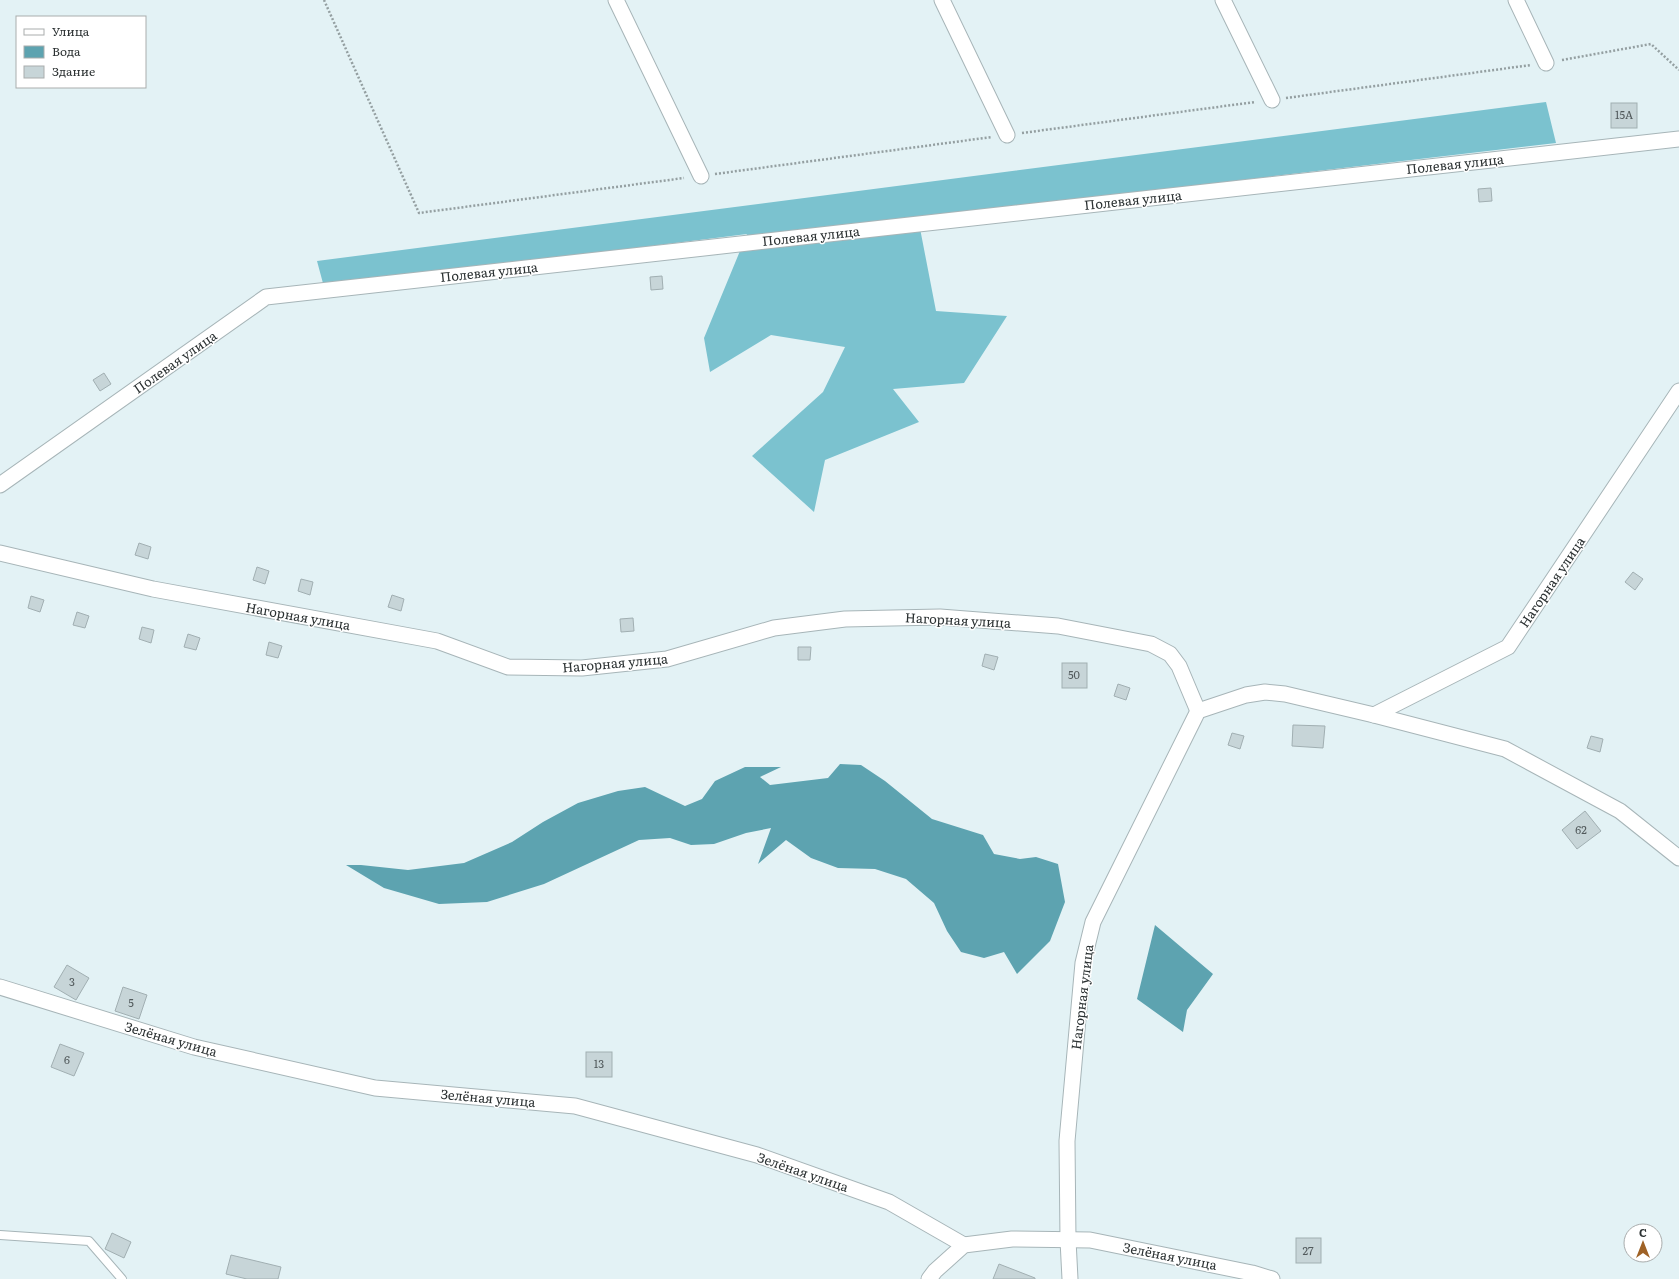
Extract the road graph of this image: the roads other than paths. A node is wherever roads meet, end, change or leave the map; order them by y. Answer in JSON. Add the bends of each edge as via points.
{"nodes":[{"id":1,"x":616,"y":0,"type":"edge"},
{"id":2,"x":942,"y":0,"type":"edge"},
{"id":3,"x":1223,"y":0,"type":"edge"},
{"id":4,"x":1516,"y":0,"type":"edge"},
{"id":5,"x":1546,"y":63,"type":"road end"},
{"id":6,"x":1272,"y":100,"type":"road end"},
{"id":7,"x":1007,"y":135,"type":"road end"},
{"id":8,"x":1679,"y":139,"type":"edge"},
{"id":9,"x":701,"y":176,"type":"road end"},
{"id":10,"x":1679,"y":391,"type":"edge"},
{"id":11,"x":0,"y":485,"type":"edge"},
{"id":12,"x":0,"y":553,"type":"edge"},
{"id":13,"x":1198,"y":710,"type":"junction"},
{"id":14,"x":1374,"y":715,"type":"junction"},
{"id":15,"x":1679,"y":858,"type":"edge"},
{"id":16,"x":0,"y":987,"type":"edge"},
{"id":17,"x":0,"y":1235,"type":"edge"},
{"id":18,"x":1068,"y":1240,"type":"junction"},
{"id":19,"x":964,"y":1245,"type":"junction"},
{"id":20,"x":932,"y":1275,"type":"edge"},
{"id":21,"x":122,"y":1279,"type":"edge"},
{"id":22,"x":1070,"y":1279,"type":"edge"},
{"id":23,"x":1272,"y":1279,"type":"edge"}],
"edges":[{"from":1,"to":9,"type":"street"},
{"from":2,"to":7,"type":"street"},
{"from":3,"to":6,"type":"street"},
{"from":4,"to":5,"type":"street"},
{"from":8,"to":11,"type":"street","name":"Полевая улица","via":[[266,297]]},
{"from":10,"to":14,"type":"street","name":"Нагорная улица","via":[[1508,647]]},
{"from":12,"to":13,"type":"street","name":"Нагорная улица","via":[[153,589],[437,641],[508,667],[582,668],[667,660],[774,628],[845,618],[940,617],[1058,626],[1152,644],[1170,654],[1179,666]]},
{"from":13,"to":14,"type":"street","via":[[1246,695],[1265,692],[1285,694]]},
{"from":13,"to":18,"type":"street","name":"Нагорная улица","via":[[1093,922],[1084,963],[1067,1141]]},
{"from":14,"to":15,"type":"street","via":[[1505,749],[1620,811]]},
{"from":16,"to":19,"type":"street","name":"Зелёная улица","via":[[194,1048],[375,1088],[575,1106],[757,1156],[889,1202]]},
{"from":17,"to":21,"type":"lane","via":[[89,1241]]},
{"from":18,"to":19,"type":"street","name":"Зелёная улица","via":[[1012,1239]]},
{"from":18,"to":22,"type":"street"},
{"from":18,"to":23,"type":"street","name":"Зелёная улица","via":[[1090,1240]]},
{"from":19,"to":20,"type":"street"}]}
